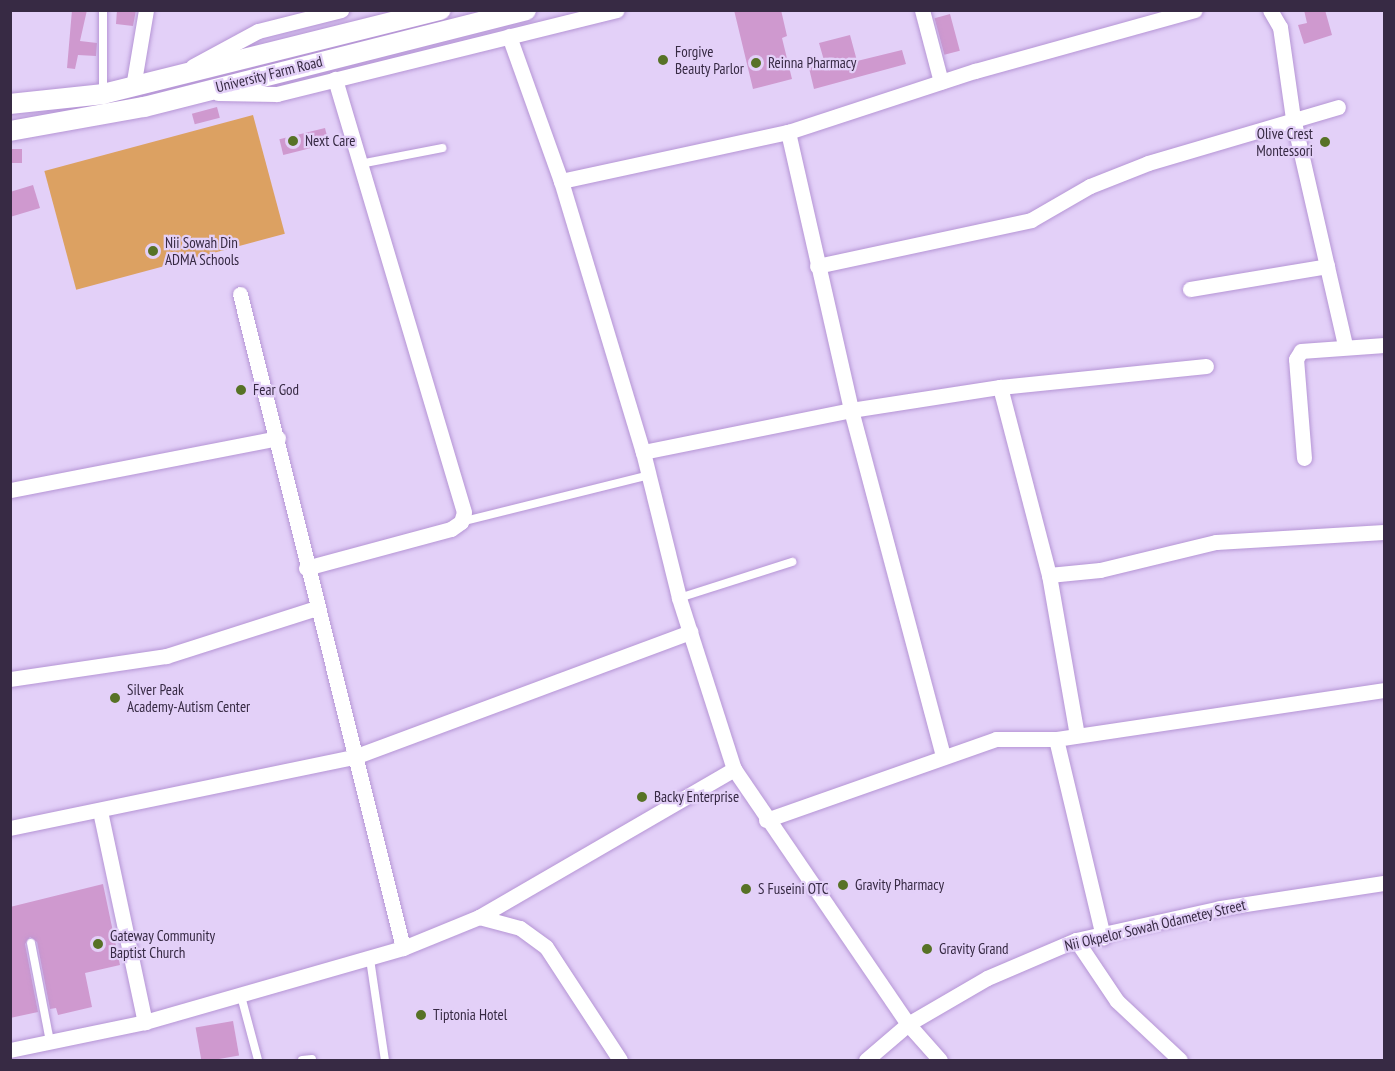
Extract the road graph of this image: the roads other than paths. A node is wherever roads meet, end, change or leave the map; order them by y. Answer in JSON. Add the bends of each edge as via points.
{"nodes":[{"id":1,"x":103,"y":10,"type":"edge"},
{"id":2,"x":146,"y":10,"type":"edge"},
{"id":3,"x":341,"y":10,"type":"edge"},
{"id":4,"x":441,"y":10,"type":"edge"},
{"id":5,"x":526,"y":10,"type":"edge"},
{"id":6,"x":617,"y":10,"type":"edge"},
{"id":7,"x":922,"y":10,"type":"edge"},
{"id":8,"x":1195,"y":10,"type":"edge"},
{"id":9,"x":1270,"y":10,"type":"edge"},
{"id":10,"x":286,"y":17,"type":"edge"},
{"id":11,"x":509,"y":36,"type":"junction"},
{"id":12,"x":176,"y":76,"type":"junction"},
{"id":13,"x":335,"y":79,"type":"junction"},
{"id":14,"x":941,"y":82,"type":"junction"},
{"id":15,"x":133,"y":87,"type":"junction"},
{"id":16,"x":191,"y":93,"type":"junction"},
{"id":17,"x":103,"y":94,"type":"junction"},
{"id":18,"x":10,"y":104,"type":"edge"},
{"id":19,"x":1338,"y":107,"type":"dead end"},
{"id":20,"x":1293,"y":118,"type":"junction"},
{"id":21,"x":10,"y":131,"type":"edge"},
{"id":22,"x":788,"y":132,"type":"junction"},
{"id":23,"x":442,"y":148,"type":"dead end"},
{"id":24,"x":360,"y":164,"type":"junction"},
{"id":25,"x":561,"y":181,"type":"junction"},
{"id":26,"x":817,"y":266,"type":"junction"},
{"id":27,"x":1327,"y":266,"type":"junction"},
{"id":28,"x":1190,"y":289,"type":"dead end"},
{"id":29,"x":240,"y":294,"type":"dead end"},
{"id":30,"x":1345,"y":345,"type":"junction"},
{"id":31,"x":1384,"y":345,"type":"edge"},
{"id":32,"x":1206,"y":366,"type":"dead end"},
{"id":33,"x":1000,"y":387,"type":"junction"},
{"id":34,"x":850,"y":410,"type":"junction"},
{"id":35,"x":278,"y":438,"type":"junction"},
{"id":36,"x":643,"y":452,"type":"junction"},
{"id":37,"x":1304,"y":458,"type":"dead end"},
{"id":38,"x":649,"y":475,"type":"junction"},
{"id":39,"x":12,"y":490,"type":"edge"},
{"id":40,"x":461,"y":522,"type":"junction"},
{"id":41,"x":1384,"y":532,"type":"edge"},
{"id":42,"x":792,"y":562,"type":"dead end"},
{"id":43,"x":306,"y":568,"type":"junction"},
{"id":44,"x":1049,"y":575,"type":"junction"},
{"id":45,"x":679,"y":598,"type":"junction"},
{"id":46,"x":316,"y":608,"type":"junction"},
{"id":47,"x":691,"y":632,"type":"junction"},
{"id":48,"x":10,"y":679,"type":"edge"},
{"id":49,"x":1384,"y":690,"type":"edge"},
{"id":50,"x":1077,"y":735,"type":"junction"},
{"id":51,"x":1056,"y":739,"type":"junction"},
{"id":52,"x":943,"y":755,"type":"junction"},
{"id":53,"x":354,"y":757,"type":"junction"},
{"id":54,"x":734,"y":769,"type":"junction"},
{"id":55,"x":100,"y":811,"type":"junction"},
{"id":56,"x":766,"y":819,"type":"junction"},
{"id":57,"x":10,"y":828,"type":"edge"},
{"id":58,"x":1384,"y":883,"type":"edge"},
{"id":59,"x":479,"y":917,"type":"junction"},
{"id":60,"x":1103,"y":936,"type":"junction"},
{"id":61,"x":1077,"y":940,"type":"junction"},
{"id":62,"x":31,"y":943,"type":"dead end"},
{"id":63,"x":403,"y":948,"type":"junction"},
{"id":64,"x":369,"y":959,"type":"junction"},
{"id":65,"x":241,"y":996,"type":"junction"},
{"id":66,"x":145,"y":1022,"type":"junction"},
{"id":67,"x":908,"y":1024,"type":"junction"},
{"id":68,"x":50,"y":1042,"type":"junction"},
{"id":69,"x":10,"y":1050,"type":"edge"},
{"id":70,"x":312,"y":1059,"type":"dead end"},
{"id":71,"x":258,"y":1060,"type":"edge"},
{"id":72,"x":302,"y":1060,"type":"edge"},
{"id":73,"x":385,"y":1060,"type":"edge"},
{"id":74,"x":620,"y":1060,"type":"edge"},
{"id":75,"x":866,"y":1060,"type":"edge"},
{"id":76,"x":940,"y":1060,"type":"edge"},
{"id":77,"x":1180,"y":1060,"type":"edge"}],
"edges":[{"from":1,"to":17,"type":"lane"},
{"from":2,"to":15,"type":"street"},
{"from":3,"to":10,"type":"street"},
{"from":4,"to":12,"type":"street","name":"University Farm Road"},
{"from":5,"to":16,"type":"street","name":"University Farm Road"},
{"from":6,"to":11,"type":"street"},
{"from":7,"to":14,"type":"street"},
{"from":8,"to":14,"type":"street"},
{"from":9,"to":20,"type":"street","via":[[1280,27]]},
{"from":10,"to":12,"type":"street"},
{"from":11,"to":13,"type":"street"},
{"from":11,"to":25,"type":"street"},
{"from":12,"to":15,"type":"street","name":"University Farm Road"},
{"from":13,"to":16,"type":"street","via":[[277,94]]},
{"from":13,"to":24,"type":"street"},
{"from":14,"to":22,"type":"street"},
{"from":15,"to":17,"type":"street","name":"University Farm Road"},
{"from":16,"to":21,"type":"street","name":"University Farm Road","via":[[113,114]]},
{"from":17,"to":18,"type":"street","name":"University Farm Road"},
{"from":19,"to":20,"type":"street"},
{"from":20,"to":26,"type":"street","via":[[1148,163],[1090,186],[1031,220]]},
{"from":20,"to":27,"type":"street"},
{"from":22,"to":25,"type":"street"},
{"from":22,"to":26,"type":"street"},
{"from":23,"to":24,"type":"lane"},
{"from":24,"to":40,"type":"street","via":[[464,502]]},
{"from":25,"to":36,"type":"street"},
{"from":26,"to":34,"type":"street"},
{"from":27,"to":28,"type":"street"},
{"from":27,"to":30,"type":"street"},
{"from":29,"to":35,"type":"street"},
{"from":30,"to":31,"type":"street"},
{"from":30,"to":37,"type":"street","via":[[1312,347],[1296,359]]},
{"from":32,"to":33,"type":"street"},
{"from":33,"to":34,"type":"street"},
{"from":33,"to":44,"type":"street"},
{"from":34,"to":36,"type":"street"},
{"from":34,"to":52,"type":"street"},
{"from":35,"to":39,"type":"street"},
{"from":35,"to":43,"type":"street"},
{"from":36,"to":38,"type":"street"},
{"from":38,"to":40,"type":"lane"},
{"from":38,"to":45,"type":"street"},
{"from":40,"to":43,"type":"street"},
{"from":41,"to":44,"type":"street","via":[[1216,542],[1100,570]]},
{"from":42,"to":45,"type":"lane"},
{"from":43,"to":46,"type":"street"},
{"from":44,"to":50,"type":"street"},
{"from":45,"to":47,"type":"street"},
{"from":46,"to":48,"type":"street","via":[[166,657]]},
{"from":46,"to":53,"type":"street"},
{"from":47,"to":53,"type":"street"},
{"from":47,"to":54,"type":"street"},
{"from":49,"to":50,"type":"street"},
{"from":50,"to":51,"type":"street"},
{"from":51,"to":52,"type":"street","via":[[996,739]]},
{"from":51,"to":60,"type":"street"},
{"from":52,"to":56,"type":"street"},
{"from":53,"to":55,"type":"street"},
{"from":53,"to":63,"type":"street"},
{"from":54,"to":56,"type":"street"},
{"from":54,"to":59,"type":"street"},
{"from":55,"to":57,"type":"street"},
{"from":55,"to":66,"type":"street"},
{"from":56,"to":67,"type":"street"},
{"from":58,"to":60,"type":"street","name":"Nii Okpelor Sowah Odametey Street","via":[[1220,908]]},
{"from":59,"to":63,"type":"street"},
{"from":59,"to":74,"type":"street","via":[[520,928],[546,947]]},
{"from":60,"to":61,"type":"street","name":"Nii Okpelor Sowah Odametey Street"},
{"from":61,"to":67,"type":"street","name":"Nii Okpelor Sowah Odametey Street","via":[[987,978]]},
{"from":61,"to":77,"type":"street","via":[[1117,1001]]},
{"from":62,"to":68,"type":"lane"},
{"from":63,"to":64,"type":"street"},
{"from":64,"to":65,"type":"street"},
{"from":64,"to":73,"type":"lane"},
{"from":65,"to":66,"type":"street"},
{"from":65,"to":71,"type":"lane"},
{"from":66,"to":68,"type":"street"},
{"from":67,"to":75,"type":"street","name":"Nii Okpelor Sowah Odametey Street"},
{"from":67,"to":76,"type":"street"},
{"from":68,"to":69,"type":"street"},
{"from":70,"to":72,"type":"lane"}]}
